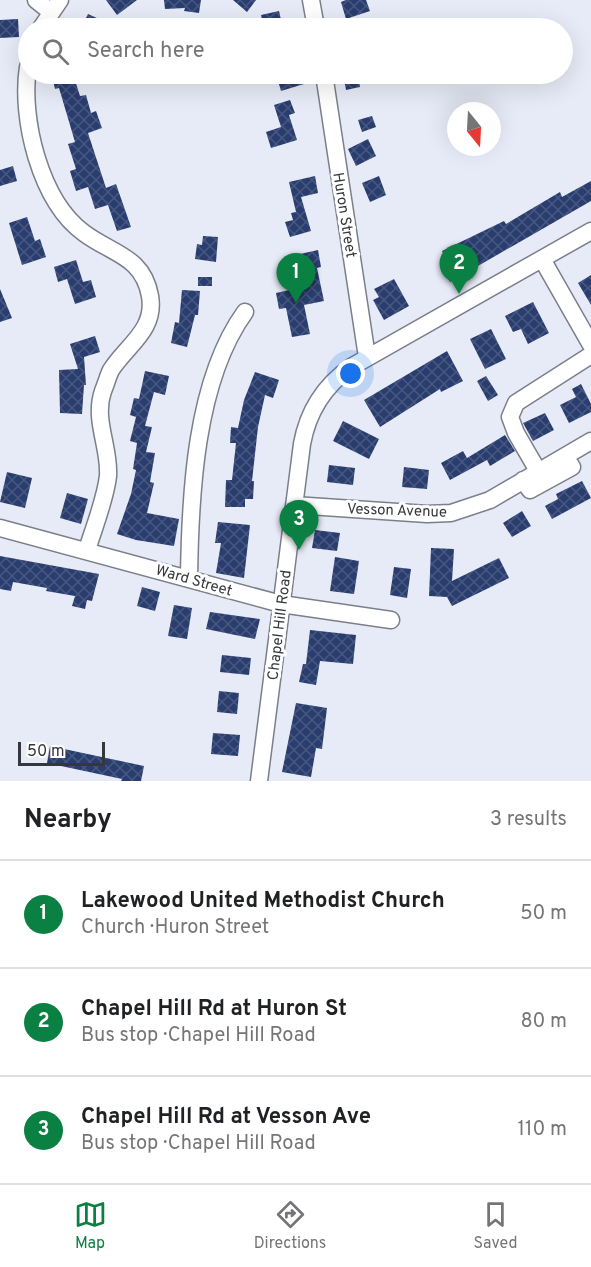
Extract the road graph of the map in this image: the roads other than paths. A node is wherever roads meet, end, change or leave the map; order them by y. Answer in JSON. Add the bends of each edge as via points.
{"nodes":[{"id":1,"x":36,"y":0,"type":"edge"},
{"id":2,"x":311,"y":0,"type":"edge"},
{"id":3,"x":56,"y":6,"type":"edge"},
{"id":4,"x":314,"y":18,"type":"edge"},
{"id":5,"x":27,"y":84,"type":"edge"},
{"id":6,"x":326,"y":84,"type":"edge"},
{"id":7,"x":591,"y":231,"type":"edge"},
{"id":8,"x":542,"y":259,"type":"junction"},
{"id":9,"x":245,"y":312,"type":"dead end"},
{"id":10,"x":591,"y":345,"type":"edge"},
{"id":11,"x":591,"y":355,"type":"edge"},
{"id":12,"x":367,"y":357,"type":"junction"},
{"id":13,"x":591,"y":441,"type":"edge"},
{"id":14,"x":531,"y":475,"type":"junction"},
{"id":15,"x":294,"y":505,"type":"junction"},
{"id":16,"x":0,"y":528,"type":"edge"},
{"id":17,"x":87,"y":550,"type":"junction"},
{"id":18,"x":189,"y":579,"type":"junction"},
{"id":19,"x":281,"y":604,"type":"junction"},
{"id":20,"x":391,"y":620,"type":"dead end"},
{"id":21,"x":259,"y":781,"type":"edge"}],
"edges":[{"from":1,"to":3,"type":"street"},
{"from":2,"to":4,"type":"street"},
{"from":5,"to":17,"type":"street","via":[[30,130],[50,189],[74,225],[129,258],[150,294],[145,330],[111,370],[102,394],[99,413],[108,478]]},
{"from":6,"to":12,"type":"street","name":"Huron Street"},
{"from":7,"to":8,"type":"street","name":"Chapel Hill Road"},
{"from":8,"to":10,"type":"street"},
{"from":8,"to":12,"type":"street","name":"Chapel Hill Road"},
{"from":9,"to":18,"type":"street","via":[[234,327],[219,365],[199,433]]},
{"from":11,"to":14,"type":"street","via":[[516,403],[510,417]]},
{"from":12,"to":15,"type":"street","name":"Chapel Hill Road","via":[[330,384],[314,406],[302,444]]},
{"from":13,"to":14,"type":"street","via":[[565,456],[572,467],[530,490]]},
{"from":14,"to":15,"type":"street","name":"Vesson Avenue","via":[[484,502],[451,513]]},
{"from":15,"to":19,"type":"street","name":"Chapel Hill Road"},
{"from":16,"to":17,"type":"street","name":"Ward Street"},
{"from":17,"to":18,"type":"street","name":"Ward Street"},
{"from":18,"to":19,"type":"street","name":"Ward Street"},
{"from":19,"to":20,"type":"street","name":"Ward Street"},
{"from":19,"to":21,"type":"street","name":"Chapel Hill Road"}]}
